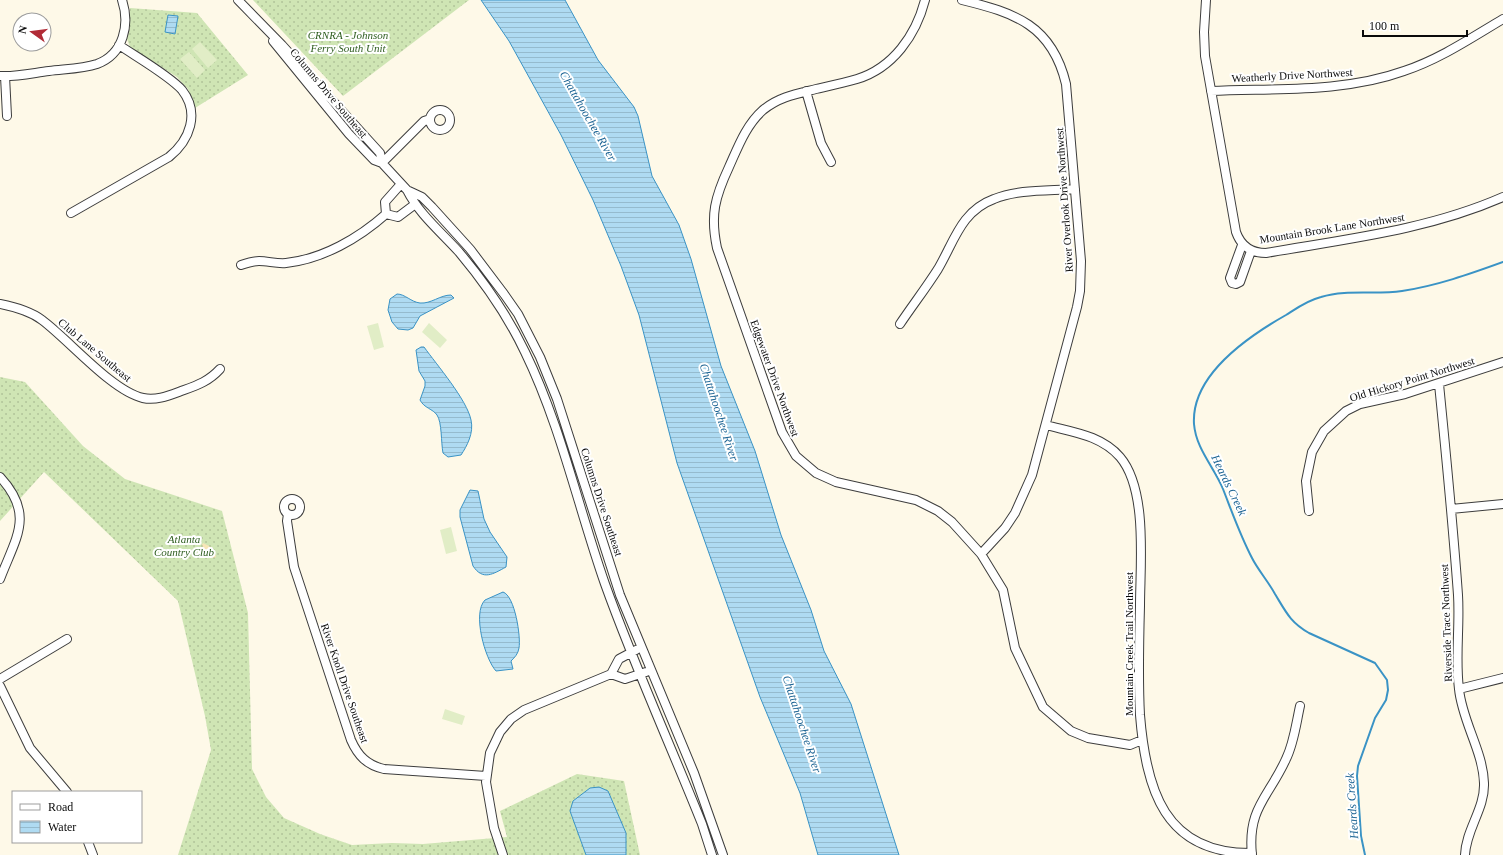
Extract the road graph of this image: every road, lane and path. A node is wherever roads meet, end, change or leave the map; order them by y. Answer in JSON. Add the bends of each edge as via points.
{"nodes":[{"id":1,"x":122,"y":0,"type":"edge"},
{"id":2,"x":238,"y":0,"type":"edge"},
{"id":3,"x":925,"y":0,"type":"edge"},
{"id":4,"x":962,"y":0,"type":"edge"},
{"id":5,"x":1206,"y":0,"type":"edge"},
{"id":6,"x":1503,"y":19,"type":"edge"},
{"id":7,"x":119,"y":45,"type":"junction"},
{"id":8,"x":2,"y":76,"type":"edge"},
{"id":9,"x":806,"y":91,"type":"junction"},
{"id":10,"x":1211,"y":91,"type":"junction"},
{"id":11,"x":7,"y":116,"type":"dead end"},
{"id":12,"x":430,"y":119,"type":"dead end"},
{"id":13,"x":831,"y":162,"type":"dead end"},
{"id":14,"x":382,"y":163,"type":"junction"},
{"id":15,"x":404,"y":187,"type":"junction"},
{"id":16,"x":1076,"y":189,"type":"junction"},
{"id":17,"x":1503,"y":197,"type":"edge"},
{"id":18,"x":414,"y":205,"type":"junction"},
{"id":19,"x":71,"y":213,"type":"dead end"},
{"id":20,"x":386,"y":214,"type":"junction"},
{"id":21,"x":1242,"y":245,"type":"junction"},
{"id":22,"x":1251,"y":251,"type":"junction"},
{"id":23,"x":241,"y":265,"type":"dead end"},
{"id":24,"x":0,"y":304,"type":"edge"},
{"id":25,"x":900,"y":324,"type":"dead end"},
{"id":26,"x":1503,"y":362,"type":"edge"},
{"id":27,"x":220,"y":369,"type":"dead end"},
{"id":28,"x":1439,"y":384,"type":"junction"},
{"id":29,"x":1046,"y":425,"type":"junction"},
{"id":30,"x":0,"y":477,"type":"edge"},
{"id":31,"x":1503,"y":504,"type":"edge"},
{"id":32,"x":1451,"y":509,"type":"junction"},
{"id":33,"x":1309,"y":511,"type":"dead end"},
{"id":34,"x":288,"y":514,"type":"dead end"},
{"id":35,"x":980,"y":554,"type":"junction"},
{"id":36,"x":0,"y":579,"type":"edge"},
{"id":37,"x":66,"y":640,"type":"dead end"},
{"id":38,"x":641,"y":648,"type":"junction"},
{"id":39,"x":632,"y":652,"type":"junction"},
{"id":40,"x":651,"y":670,"type":"junction"},
{"id":41,"x":611,"y":674,"type":"junction"},
{"id":42,"x":641,"y":674,"type":"junction"},
{"id":43,"x":1503,"y":678,"type":"edge"},
{"id":44,"x":0,"y":679,"type":"edge"},
{"id":45,"x":0,"y":686,"type":"edge"},
{"id":46,"x":1459,"y":689,"type":"junction"},
{"id":47,"x":1300,"y":706,"type":"dead end"},
{"id":48,"x":1142,"y":740,"type":"junction"},
{"id":49,"x":486,"y":776,"type":"junction"},
{"id":50,"x":66,"y":791,"type":"edge"},
{"id":51,"x":88,"y":843,"type":"edge"},
{"id":52,"x":1252,"y":854,"type":"edge"},
{"id":53,"x":93,"y":855,"type":"edge"},
{"id":54,"x":504,"y":855,"type":"edge"},
{"id":55,"x":712,"y":855,"type":"edge"},
{"id":56,"x":723,"y":855,"type":"edge"},
{"id":57,"x":1465,"y":855,"type":"edge"}],
"edges":[{"from":1,"to":7,"type":"street","via":[[126,20],[125,32]]},
{"from":2,"to":14,"type":"street","name":"Columns Drive Southeast","via":[[380,154]]},
{"from":3,"to":9,"type":"street","name":"Edgewater Drive Northwest","via":[[913,31],[889,61],[858,79]]},
{"from":4,"to":16,"type":"street","name":"River Overlook Drive Northwest","via":[[996,8],[1020,18],[1040,35],[1055,54],[1066,84]]},
{"from":5,"to":10,"type":"street","via":[[1205,44]]},
{"from":6,"to":10,"type":"street","name":"Weatherly Drive Northwest","via":[[1456,48],[1429,61],[1403,72],[1371,80],[1338,85]]},
{"from":7,"to":8,"type":"street","via":[[106,59],[89,66]]},
{"from":7,"to":19,"type":"street","via":[[181,89],[191,107],[188,136],[180,148],[169,157]]},
{"from":8,"to":11,"type":"street"},
{"from":9,"to":13,"type":"street","via":[[821,143]]},
{"from":9,"to":35,"type":"street","name":"Edgewater Drive Northwest","via":[[777,101],[762,111],[750,124],[719,188],[713,215],[713,232],[717,248],[782,432],[796,456],[816,473],[836,482],[900,495],[925,503],[952,522]]},
{"from":10,"to":21,"type":"street","via":[[1236,232]]},
{"from":12,"to":14,"type":"street","via":[[424,121]]},
{"from":14,"to":15,"type":"street","name":"Columns Drive Southeast"},
{"from":15,"to":18,"type":"street","name":"Columns Drive Southeast"},
{"from":15,"to":20,"type":"street","via":[[385,202]]},
{"from":15,"to":38,"type":"street","name":"Columns Drive Southeast","via":[[422,197],[470,249],[508,299],[532,341],[552,385],[620,595]]},
{"from":16,"to":25,"type":"street","via":[[1007,194],[978,207],[960,225],[938,269]]},
{"from":16,"to":29,"type":"street","name":"River Overlook Drive Northwest","via":[[1081,262],[1080,291]]},
{"from":17,"to":22,"type":"street","name":"Mountain Brook Lane Northwest","via":[[1441,219],[1388,232],[1266,252]]},
{"from":18,"to":20,"type":"street","via":[[398,217]]},
{"from":18,"to":39,"type":"street","name":"Columns Drive Southeast","via":[[458,251],[487,287],[525,352],[560,438],[605,583]]},
{"from":20,"to":23,"type":"street","via":[[353,238],[315,257],[286,263],[258,261]]},
{"from":21,"to":22,"type":"street","name":"Mountain Brook Lane Northwest"},
{"from":21,"to":22,"type":"street","via":[[1230,278],[1232,283],[1240,282]]},
{"from":24,"to":27,"type":"street","name":"Club Lane Southeast","via":[[24,310],[41,319],[117,385],[142,398],[165,397],[206,381]]},
{"from":26,"to":28,"type":"street","name":"Old Hickory Point Northwest"},
{"from":28,"to":32,"type":"street","name":"Riverside Trace Northwest"},
{"from":28,"to":33,"type":"street","name":"Old Hickory Point Northwest","via":[[1360,404],[1331,423],[1317,441],[1308,463],[1305,485]]},
{"from":29,"to":35,"type":"street","name":"River Overlook Drive Northwest","via":[[1022,500],[1005,528]]},
{"from":29,"to":48,"type":"street","name":"Mountain Creek Trail Northwest","via":[[1088,436],[1108,446],[1120,458],[1134,490],[1140,527],[1139,690]]},
{"from":30,"to":36,"type":"street","via":[[15,495],[21,517],[17,536]]},
{"from":31,"to":32,"type":"street"},
{"from":32,"to":46,"type":"street","name":"Riverside Trace Northwest","via":[[1458,596]]},
{"from":34,"to":49,"type":"street","name":"River Knoll Drive Southeast","via":[[294,567],[351,740],[358,754],[369,763],[384,769]]},
{"from":35,"to":48,"type":"street","name":"Edgewater Drive Northwest","via":[[1003,590],[1015,648],[1043,708],[1071,731],[1088,738],[1130,745]]},
{"from":37,"to":44,"type":"street"},
{"from":38,"to":39,"type":"street"},
{"from":38,"to":40,"type":"street","name":"Columns Drive Southeast"},
{"from":39,"to":41,"type":"street","via":[[620,659]]},
{"from":39,"to":42,"type":"street","name":"Columns Drive Southeast"},
{"from":40,"to":42,"type":"street"},
{"from":40,"to":56,"type":"street","name":"Columns Drive Southeast","via":[[694,773]]},
{"from":41,"to":42,"type":"street","via":[[625,679]]},
{"from":41,"to":49,"type":"street","via":[[532,706],[511,719],[492,746]]},
{"from":42,"to":55,"type":"street","name":"Columns Drive Southeast","via":[[702,824]]},
{"from":43,"to":46,"type":"street"},
{"from":45,"to":50,"type":"street","via":[[30,748]]},
{"from":46,"to":57,"type":"street","name":"Riverside Trace Northwest","via":[[1484,782],[1481,805],[1470,830]]},
{"from":47,"to":52,"type":"street","via":[[1286,759],[1254,816],[1251,833]]},
{"from":48,"to":52,"type":"street","name":"Mountain Creek Trail Northwest","via":[[1156,795],[1164,812],[1175,826],[1213,849]]},
{"from":49,"to":54,"type":"street","via":[[494,828]]},
{"from":51,"to":53,"type":"street"}]}
